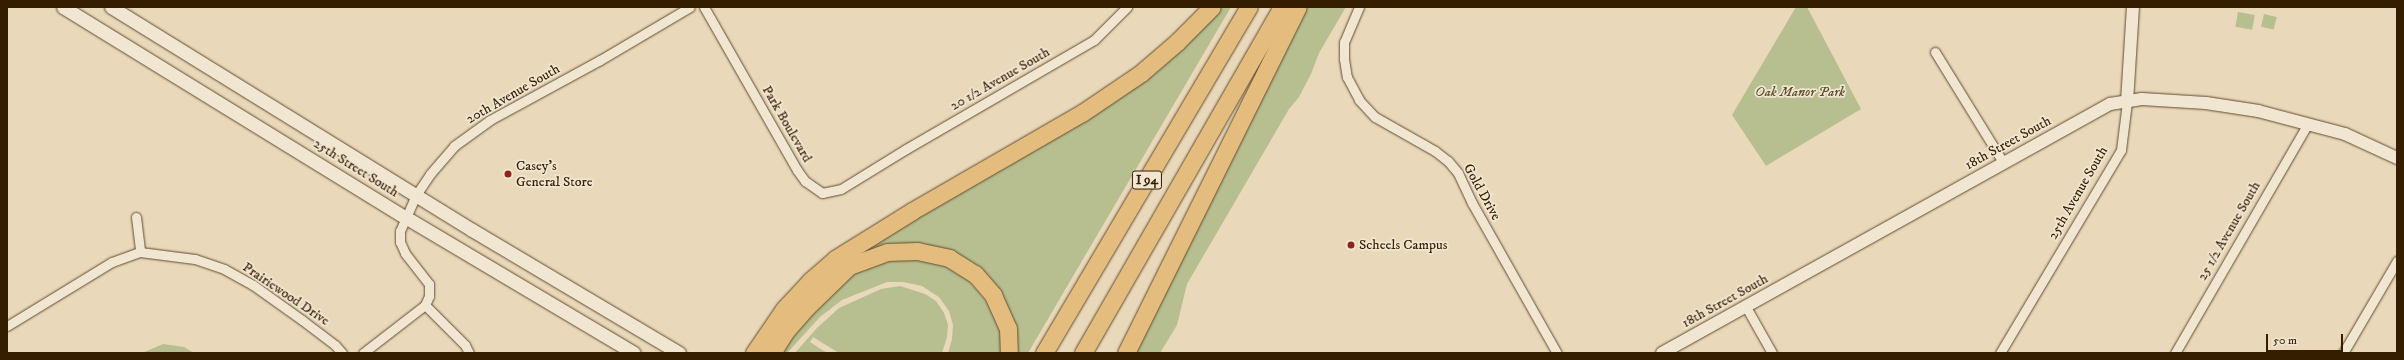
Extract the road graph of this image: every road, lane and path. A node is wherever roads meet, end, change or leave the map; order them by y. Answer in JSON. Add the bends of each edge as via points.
{"nodes":[{"id":1,"x":63,"y":7,"type":"edge"},
{"id":2,"x":111,"y":7,"type":"edge"},
{"id":3,"x":690,"y":7,"type":"edge"},
{"id":4,"x":704,"y":7,"type":"edge"},
{"id":5,"x":1127,"y":7,"type":"edge"},
{"id":6,"x":1212,"y":7,"type":"edge"},
{"id":7,"x":1249,"y":7,"type":"edge"},
{"id":8,"x":1282,"y":7,"type":"edge"},
{"id":9,"x":1298,"y":7,"type":"edge"},
{"id":10,"x":1359,"y":7,"type":"edge"},
{"id":11,"x":2133,"y":7,"type":"edge"},
{"id":12,"x":1935,"y":52,"type":"dead end"},
{"id":13,"x":2127,"y":102,"type":"junction"},
{"id":14,"x":2308,"y":124,"type":"junction"},
{"id":15,"x":2397,"y":158,"type":"edge"},
{"id":16,"x":2003,"y":162,"type":"junction"},
{"id":17,"x":879,"y":166,"type":"joint"},
{"id":18,"x":416,"y":195,"type":"junction"},
{"id":19,"x":136,"y":217,"type":"dead end"},
{"id":20,"x":405,"y":217,"type":"junction"},
{"id":21,"x":140,"y":252,"type":"junction"},
{"id":22,"x":2397,"y":262,"type":"edge"},
{"id":23,"x":425,"y":305,"type":"junction"},
{"id":24,"x":1746,"y":307,"type":"junction"},
{"id":25,"x":7,"y":326,"type":"edge"},
{"id":26,"x":342,"y":353,"type":"edge"},
{"id":27,"x":363,"y":353,"type":"edge"},
{"id":28,"x":469,"y":353,"type":"edge"},
{"id":29,"x":634,"y":353,"type":"edge"},
{"id":30,"x":679,"y":353,"type":"edge"},
{"id":31,"x":754,"y":353,"type":"edge"},
{"id":32,"x":772,"y":353,"type":"edge"},
{"id":33,"x":1009,"y":353,"type":"edge"},
{"id":34,"x":1044,"y":353,"type":"edge"},
{"id":35,"x":1083,"y":353,"type":"edge"},
{"id":36,"x":1126,"y":353,"type":"edge"},
{"id":37,"x":1557,"y":353,"type":"edge"},
{"id":38,"x":1662,"y":353,"type":"edge"},
{"id":39,"x":1772,"y":353,"type":"edge"},
{"id":40,"x":2000,"y":353,"type":"edge"},
{"id":41,"x":2175,"y":353,"type":"edge"},
{"id":42,"x":2343,"y":353,"type":"edge"}],
"edges":[{"from":1,"to":20,"type":"main road","name":"25th Street South"},
{"from":2,"to":18,"type":"main road","name":"25th Street South"},
{"from":3,"to":18,"type":"street","name":"20th Avenue South","via":[[490,120],[454,146]]},
{"from":4,"to":17,"type":"street","name":"Park Boulevard","via":[[804,181],[822,193],[832,192]]},
{"from":5,"to":17,"type":"street","name":"20 1/2 Avenue South","via":[[1094,40]]},
{"from":6,"to":31,"type":"highway","via":[[1141,73],[1082,113],[912,211],[835,259],[784,309]]},
{"from":7,"to":34,"type":"highway","number":"I 94"},
{"from":8,"to":35,"type":"highway","number":"I 94"},
{"from":9,"to":36,"type":"highway"},
{"from":10,"to":37,"type":"street","name":"Gold Drive","via":[[1344,42],[1348,77],[1359,100],[1375,117],[1448,161],[1458,174],[1472,204]]},
{"from":11,"to":13,"type":"street","name":"25th Avenue South"},
{"from":12,"to":16,"type":"street"},
{"from":13,"to":14,"type":"street","name":"18th Street South","via":[[2142,99],[2206,103],[2258,111]]},
{"from":13,"to":16,"type":"street","name":"18th Street South","via":[[2110,104]]},
{"from":13,"to":40,"type":"street","name":"25th Avenue South","via":[[2121,150]]},
{"from":14,"to":15,"type":"street","name":"18th Street South","via":[[2345,134]]},
{"from":14,"to":41,"type":"street","name":"25 1/2 Avenue South"},
{"from":16,"to":24,"type":"street","name":"18th Street South"},
{"from":18,"to":20,"type":"street","name":"20th Avenue South"},
{"from":18,"to":30,"type":"main road","name":"25th Street South"},
{"from":19,"to":21,"type":"street"},
{"from":20,"to":23,"type":"street","name":"20th Avenue South","via":[[400,242],[405,253],[429,284],[429,296]]},
{"from":20,"to":29,"type":"main road","name":"25th Street South"},
{"from":21,"to":25,"type":"street","name":"Prairiewood Drive","via":[[112,262]]},
{"from":21,"to":26,"type":"street","name":"Prairiewood Drive","via":[[195,259],[224,269],[302,320]]},
{"from":22,"to":42,"type":"street"},
{"from":23,"to":27,"type":"street"},
{"from":23,"to":28,"type":"street","via":[[465,345]]},
{"from":24,"to":38,"type":"street","name":"18th Street South"},
{"from":24,"to":39,"type":"street"},
{"from":32,"to":33,"type":"highway","via":[[785,332],[807,307],[849,266],[887,252],[917,251],[950,258],[975,274],[994,295],[1008,328]]}]}
